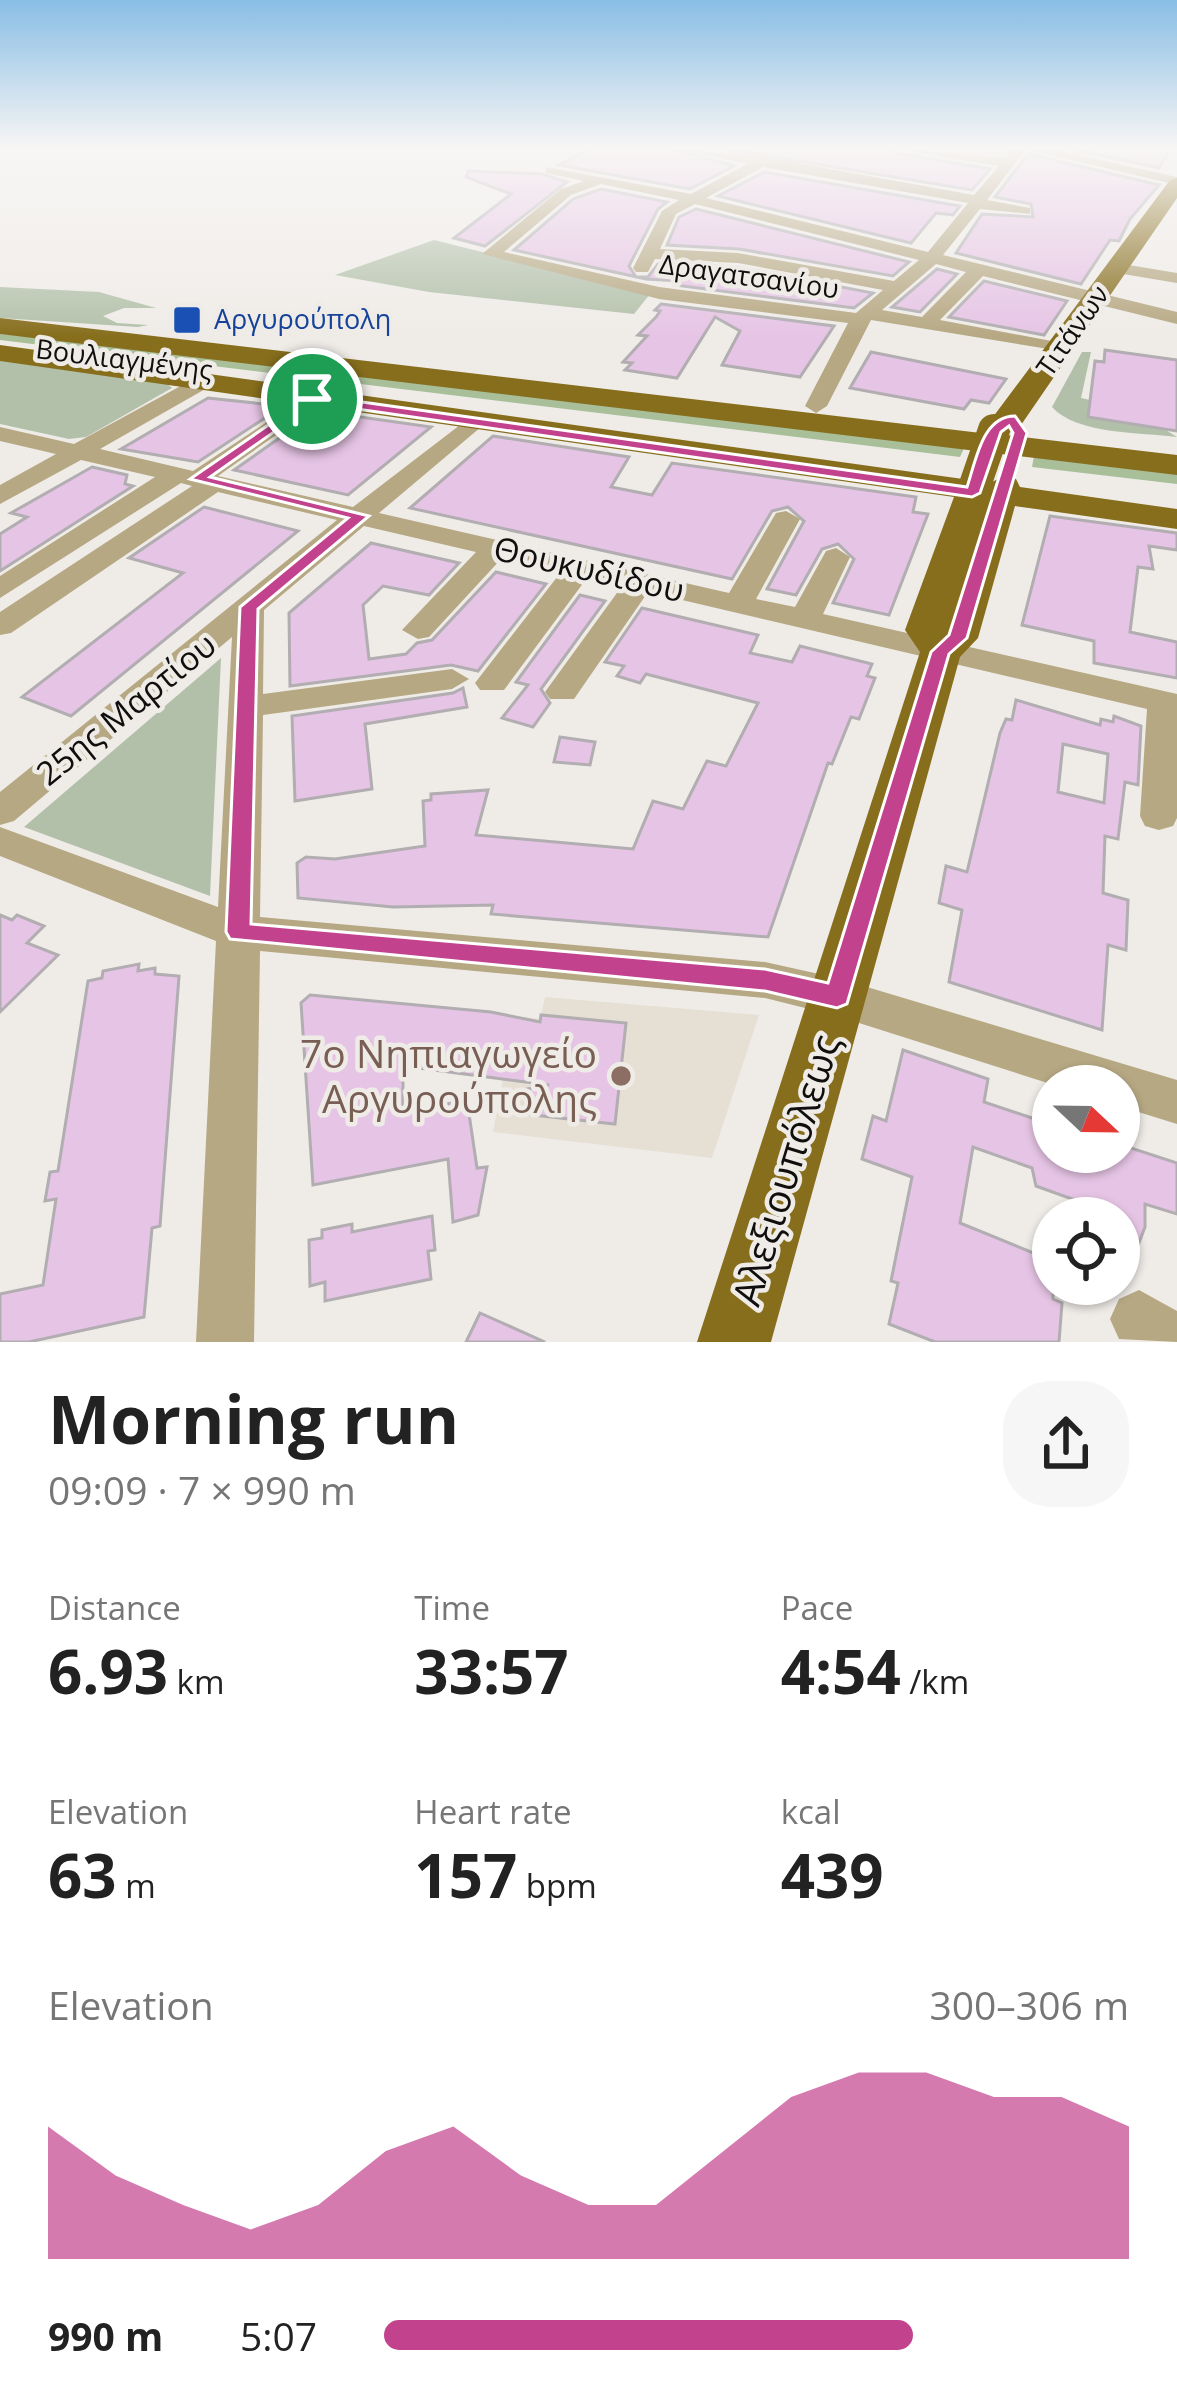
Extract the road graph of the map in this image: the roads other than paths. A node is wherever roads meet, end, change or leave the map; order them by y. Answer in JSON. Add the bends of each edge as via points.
{"nodes":[{"id":1,"x":542,"y":212,"type":"edge"},
{"id":2,"x":670,"y":212,"type":"edge"},
{"id":3,"x":739,"y":212,"type":"edge"},
{"id":4,"x":971,"y":212,"type":"edge"},
{"id":5,"x":1156,"y":212,"type":"edge"},
{"id":6,"x":660,"y":232,"type":"junction"},
{"id":7,"x":681,"y":233,"type":"dead end"},
{"id":8,"x":649,"y":254,"type":"junction"},
{"id":9,"x":931,"y":259,"type":"junction"},
{"id":10,"x":1117,"y":268,"type":"junction"},
{"id":11,"x":977,"y":271,"type":"junction"},
{"id":12,"x":1177,"y":278,"type":"edge"},
{"id":13,"x":898,"y":287,"type":"junction"},
{"id":14,"x":632,"y":288,"type":"junction"},
{"id":15,"x":1014,"y":298,"type":"junction"},
{"id":16,"x":1096,"y":298,"type":"junction"},
{"id":17,"x":863,"y":316,"type":"junction"},
{"id":18,"x":1177,"y":317,"type":"edge"},
{"id":19,"x":926,"y":324,"type":"junction"},
{"id":20,"x":0,"y":326,"type":"edge"},
{"id":21,"x":986,"y":335,"type":"junction"},
{"id":22,"x":1060,"y":348,"type":"junction"},
{"id":23,"x":0,"y":349,"type":"edge"},
{"id":24,"x":404,"y":371,"type":"junction"},
{"id":25,"x":199,"y":383,"type":"junction"},
{"id":26,"x":312,"y":399,"type":"junction"},
{"id":27,"x":816,"y":406,"type":"junction"},
{"id":28,"x":472,"y":422,"type":"junction"},
{"id":29,"x":1008,"y":427,"type":"junction"},
{"id":30,"x":0,"y":434,"type":"edge"},
{"id":31,"x":1177,"y":443,"type":"edge"},
{"id":32,"x":78,"y":452,"type":"junction"},
{"id":33,"x":1177,"y":465,"type":"edge"},
{"id":34,"x":196,"y":479,"type":"junction"},
{"id":35,"x":988,"y":490,"type":"junction"},
{"id":36,"x":1177,"y":492,"type":"edge"},
{"id":37,"x":0,"y":496,"type":"edge"},
{"id":38,"x":361,"y":516,"type":"junction"},
{"id":39,"x":786,"y":519,"type":"dead end"},
{"id":40,"x":1177,"y":519,"type":"edge"},
{"id":41,"x":496,"y":548,"type":"junction"},
{"id":42,"x":836,"y":557,"type":"dead end"},
{"id":43,"x":580,"y":567,"type":"junction"},
{"id":44,"x":641,"y":581,"type":"junction"},
{"id":45,"x":0,"y":589,"type":"edge"},
{"id":46,"x":737,"y":604,"type":"junction"},
{"id":47,"x":249,"y":607,"type":"junction"},
{"id":48,"x":805,"y":620,"type":"junction"},
{"id":49,"x":0,"y":626,"type":"edge"},
{"id":50,"x":418,"y":630,"type":"dead end"},
{"id":51,"x":940,"y":652,"type":"junction"},
{"id":52,"x":452,"y":679,"type":"dead end"},
{"id":53,"x":492,"y":683,"type":"dead end"},
{"id":54,"x":562,"y":692,"type":"dead end"},
{"id":55,"x":1171,"y":704,"type":"edge"},
{"id":56,"x":246,"y":707,"type":"junction"},
{"id":57,"x":0,"y":812,"type":"edge"},
{"id":58,"x":1159,"y":816,"type":"dead end"},
{"id":59,"x":0,"y":841,"type":"edge"},
{"id":60,"x":238,"y":932,"type":"junction"},
{"id":61,"x":837,"y":997,"type":"junction"},
{"id":62,"x":1177,"y":1102,"type":"edge"},
{"id":63,"x":225,"y":1342,"type":"edge"},
{"id":64,"x":734,"y":1342,"type":"edge"}],
"edges":[{"from":1,"to":14,"type":"street","name":"Δραγατσανίου","via":[[491,254]]},
{"from":2,"to":6,"type":"street"},
{"from":3,"to":9,"type":"street"},
{"from":4,"to":9,"type":"street"},
{"from":5,"to":10,"type":"main road","name":"Τιτάνων"},
{"from":6,"to":7,"type":"street"},
{"from":6,"to":8,"type":"street"},
{"from":8,"to":13,"type":"street","via":[[738,258]]},
{"from":8,"to":14,"type":"street"},
{"from":9,"to":11,"type":"street"},
{"from":9,"to":13,"type":"street"},
{"from":10,"to":12,"type":"street"},
{"from":10,"to":16,"type":"main road","name":"Τιτάνων"},
{"from":11,"to":15,"type":"street"},
{"from":11,"to":19,"type":"street"},
{"from":13,"to":17,"type":"street"},
{"from":14,"to":17,"type":"street","name":"Δραγατσανίου","via":[[785,300]]},
{"from":15,"to":16,"type":"street"},
{"from":15,"to":21,"type":"street"},
{"from":16,"to":18,"type":"street"},
{"from":16,"to":22,"type":"main road","name":"Τιτάνων"},
{"from":17,"to":19,"type":"street","name":"Δραγατσανίου"},
{"from":17,"to":27,"type":"street"},
{"from":19,"to":21,"type":"street","name":"Δραγατσανίου"},
{"from":20,"to":24,"type":"main road","name":"Βουλιαγμένης"},
{"from":21,"to":22,"type":"street","name":"Δραγατσανίου"},
{"from":22,"to":29,"type":"main road","name":"Τιτάνων"},
{"from":23,"to":25,"type":"main road"},
{"from":23,"to":36,"type":"main road","name":"Βουλιαγμένης"},
{"from":24,"to":27,"type":"main road","name":"Βουλιαγμένης"},
{"from":24,"to":33,"type":"main road","name":"Βουλιαγμένης"},
{"from":25,"to":26,"type":"main road"},
{"from":25,"to":32,"type":"street"},
{"from":26,"to":28,"type":"main road"},
{"from":26,"to":34,"type":"street"},
{"from":27,"to":29,"type":"main road","name":"Βουλιαγμένης"},
{"from":28,"to":35,"type":"main road"},
{"from":28,"to":38,"type":"street","name":"25ης Μαρτίου"},
{"from":29,"to":31,"type":"main road","name":"Βουλιαγμένης"},
{"from":29,"to":35,"type":"main road","name":"Αλεξιουπόλεως"},
{"from":30,"to":32,"type":"street","name":"Θουκυδίδου"},
{"from":32,"to":34,"type":"street","name":"Θουκυδίδου"},
{"from":32,"to":37,"type":"street"},
{"from":34,"to":38,"type":"street","name":"Θουκυδίδου"},
{"from":34,"to":45,"type":"street"},
{"from":34,"to":49,"type":"street"},
{"from":35,"to":40,"type":"main road"},
{"from":35,"to":51,"type":"main road","name":"Αλεξιουπόλεως","via":[[958,638]]},
{"from":38,"to":41,"type":"street","name":"Θουκυδίδου"},
{"from":38,"to":47,"type":"street","name":"25ης Μαρτίου"},
{"from":39,"to":46,"type":"street"},
{"from":41,"to":43,"type":"street","name":"Θουκυδίδου"},
{"from":41,"to":50,"type":"street"},
{"from":42,"to":48,"type":"street"},
{"from":43,"to":44,"type":"street","name":"Θουκυδίδου"},
{"from":43,"to":53,"type":"street"},
{"from":44,"to":46,"type":"street","name":"Θουκυδίδου"},
{"from":44,"to":54,"type":"street"},
{"from":46,"to":48,"type":"street","name":"Θουκυδίδου"},
{"from":47,"to":56,"type":"street"},
{"from":47,"to":57,"type":"street","name":"25ης Μαρτίου"},
{"from":48,"to":51,"type":"street","name":"Θουκυδίδου"},
{"from":51,"to":55,"type":"street","name":"Θουκυδίδου"},
{"from":51,"to":61,"type":"main road","name":"Αλεξιουπόλεως"},
{"from":52,"to":56,"type":"street"},
{"from":55,"to":58,"type":"street"},
{"from":56,"to":60,"type":"street"},
{"from":59,"to":60,"type":"street"},
{"from":60,"to":61,"type":"street","via":[[765,980]]},
{"from":60,"to":63,"type":"street"},
{"from":61,"to":62,"type":"street"},
{"from":61,"to":64,"type":"main road","name":"Αλεξιουπόλεως"}]}
